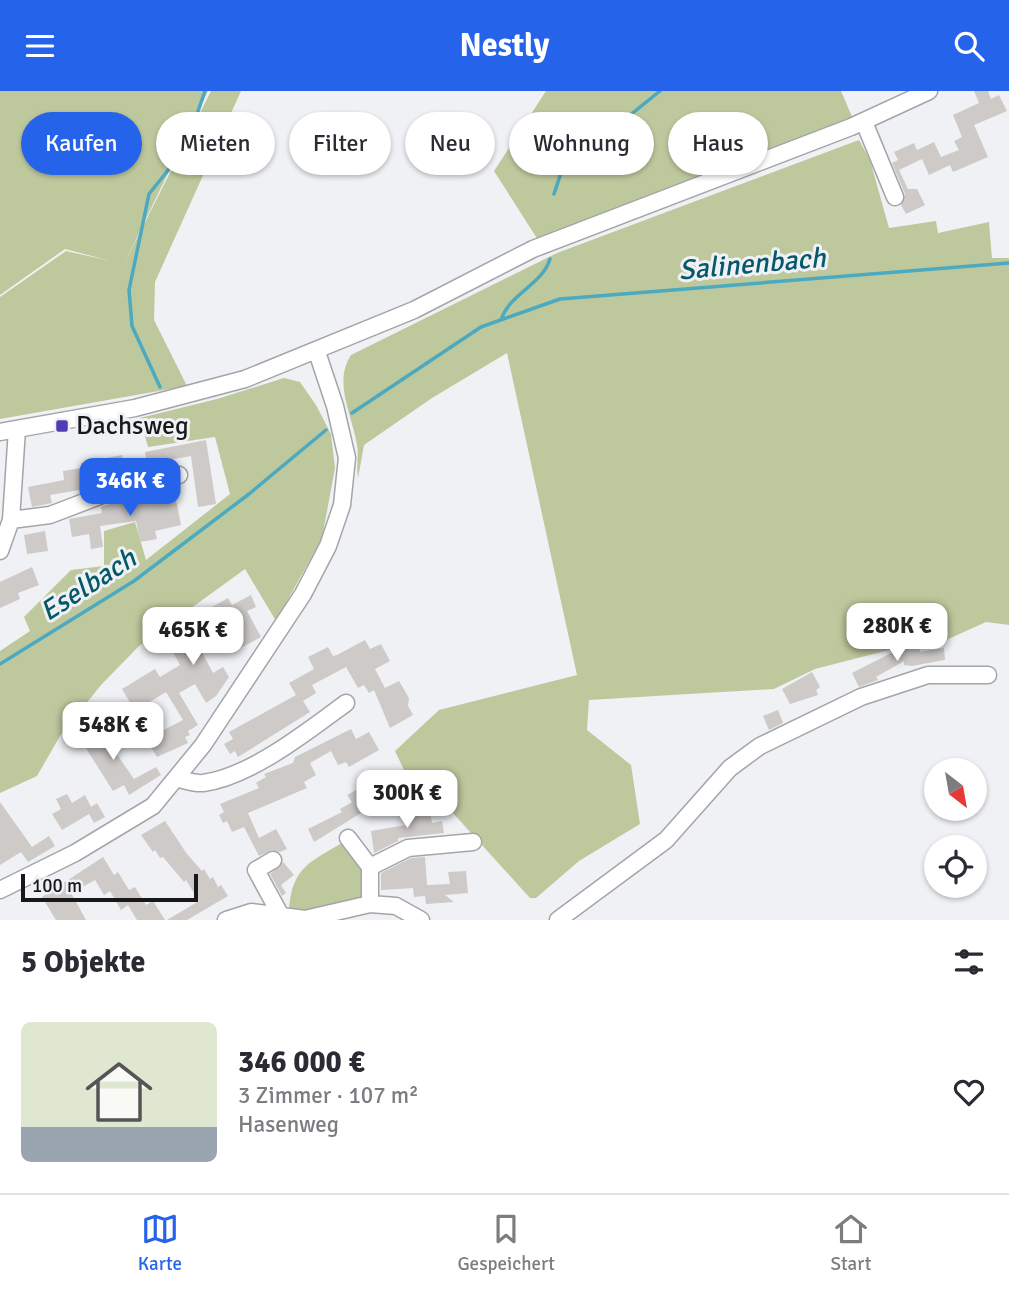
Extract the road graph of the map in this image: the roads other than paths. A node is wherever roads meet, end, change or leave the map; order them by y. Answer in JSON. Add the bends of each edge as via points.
{"nodes":[{"id":1,"x":929,"y":91,"type":"edge"},
{"id":2,"x":911,"y":95,"type":"edge"},
{"id":3,"x":857,"y":125,"type":"junction"},
{"id":4,"x":895,"y":197,"type":"dead end"},
{"id":5,"x":317,"y":352,"type":"junction"},
{"id":6,"x":17,"y":429,"type":"junction"},
{"id":7,"x":0,"y":432,"type":"edge"},
{"id":8,"x":179,"y":475,"type":"dead end"},
{"id":9,"x":8,"y":511,"type":"edge"},
{"id":10,"x":0,"y":551,"type":"edge"},
{"id":11,"x":988,"y":675,"type":"dead end"},
{"id":12,"x":346,"y":703,"type":"dead end"},
{"id":13,"x":176,"y":778,"type":"junction"},
{"id":14,"x":348,"y":838,"type":"dead end"},
{"id":15,"x":473,"y":842,"type":"dead end"},
{"id":16,"x":273,"y":860,"type":"dead end"},
{"id":17,"x":370,"y":867,"type":"junction"},
{"id":18,"x":0,"y":890,"type":"edge"},
{"id":19,"x":370,"y":904,"type":"junction"},
{"id":20,"x":281,"y":916,"type":"junction"},
{"id":21,"x":226,"y":920,"type":"edge"},
{"id":22,"x":421,"y":920,"type":"edge"},
{"id":23,"x":558,"y":920,"type":"edge"}],
"edges":[{"from":1,"to":2,"type":"street"},
{"from":2,"to":3,"type":"street"},
{"from":3,"to":4,"type":"street"},
{"from":3,"to":5,"type":"street","via":[[533,249],[414,310]]},
{"from":5,"to":6,"type":"street","via":[[245,379],[135,408]]},
{"from":5,"to":13,"type":"street","via":[[347,457],[342,505],[328,546],[303,594]]},
{"from":6,"to":7,"type":"street"},
{"from":6,"to":9,"type":"street"},
{"from":8,"to":9,"type":"street","via":[[118,489],[50,515]]},
{"from":9,"to":10,"type":"street"},
{"from":11,"to":23,"type":"street","via":[[917,678],[861,697],[760,746],[730,768],[666,839]]},
{"from":12,"to":13,"type":"street","via":[[237,773],[201,783]]},
{"from":13,"to":18,"type":"street","via":[[153,806],[75,853]]},
{"from":14,"to":17,"type":"street"},
{"from":15,"to":17,"type":"street","via":[[408,848]]},
{"from":16,"to":20,"type":"street","via":[[256,870]]},
{"from":17,"to":19,"type":"street"},
{"from":19,"to":20,"type":"street","via":[[305,919]]},
{"from":19,"to":22,"type":"street","via":[[396,906]]},
{"from":20,"to":21,"type":"street","via":[[251,912]]}]}
